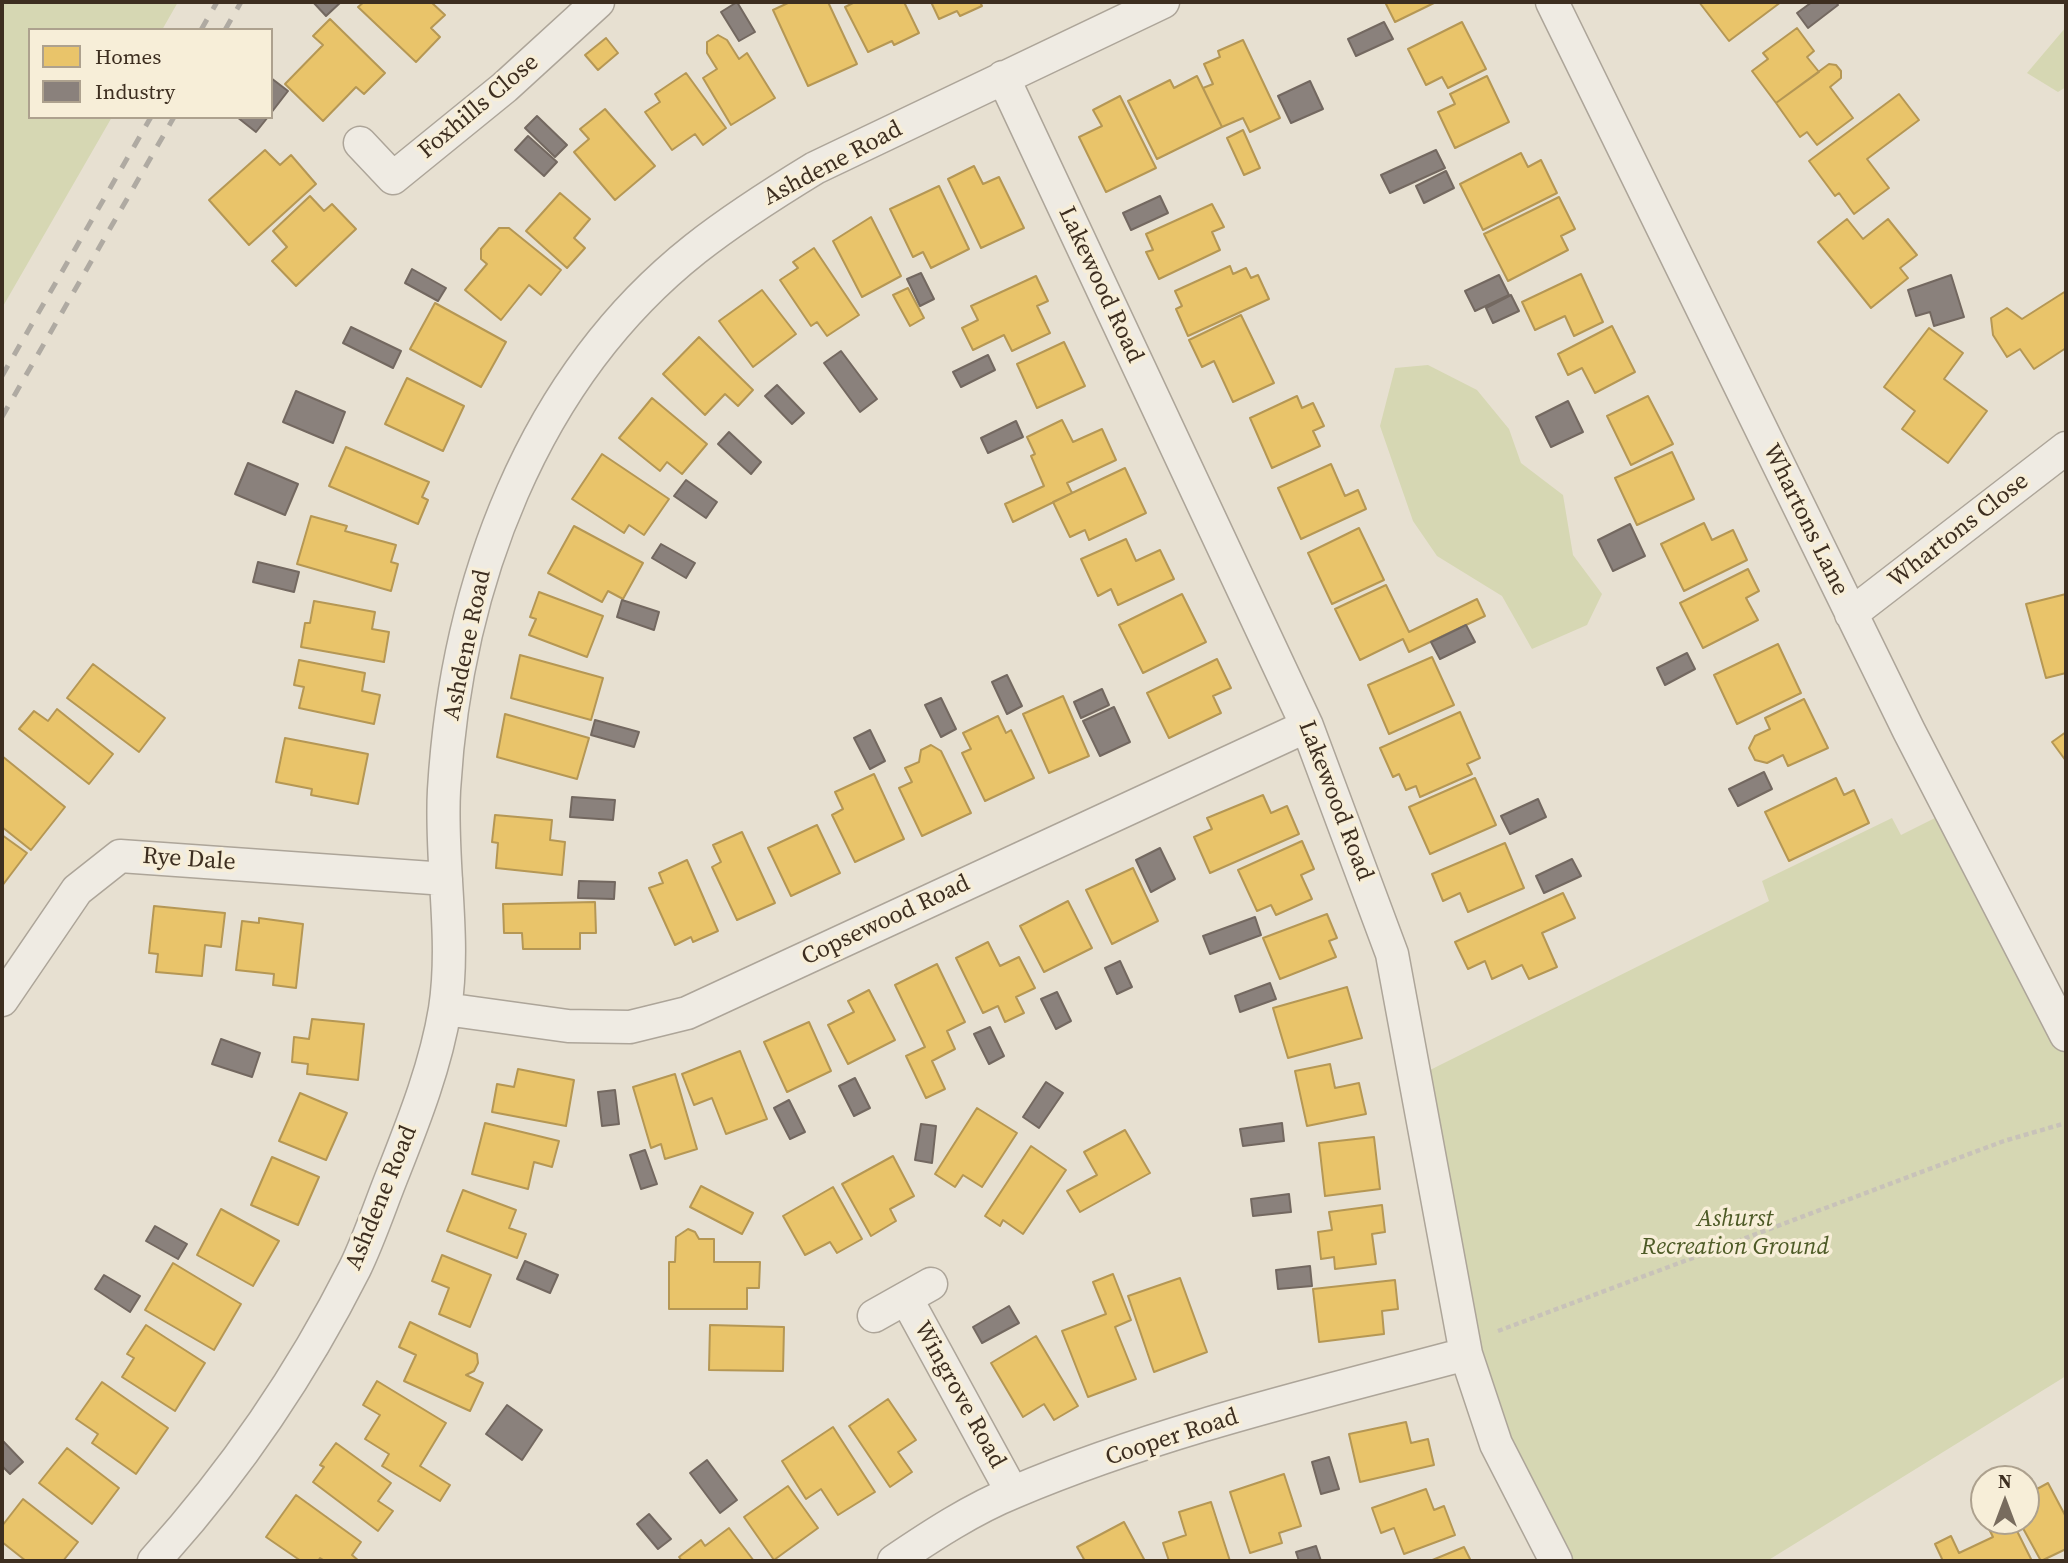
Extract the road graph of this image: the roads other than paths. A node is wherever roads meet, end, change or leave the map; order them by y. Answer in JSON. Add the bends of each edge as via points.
{"nodes":[{"id":1,"x":598,"y":2,"type":"edge"},
{"id":2,"x":1163,"y":2,"type":"edge"},
{"id":3,"x":1552,"y":2,"type":"edge"},
{"id":4,"x":1003,"y":77,"type":"junction"},
{"id":5,"x":360,"y":143,"type":"dead end"},
{"id":6,"x":2066,"y":448,"type":"edge"},
{"id":7,"x":1851,"y":614,"type":"junction"},
{"id":8,"x":1307,"y":726,"type":"junction"},
{"id":9,"x":446,"y":879,"type":"junction"},
{"id":10,"x":2,"y":1000,"type":"edge"},
{"id":11,"x":444,"y":1009,"type":"junction"},
{"id":12,"x":2066,"y":1035,"type":"edge"},
{"id":13,"x":874,"y":1316,"type":"dead end"},
{"id":14,"x":1466,"y":1348,"type":"junction"},
{"id":15,"x":1012,"y":1492,"type":"junction"},
{"id":16,"x":155,"y":1561,"type":"edge"},
{"id":17,"x":894,"y":1561,"type":"edge"},
{"id":18,"x":1556,"y":1561,"type":"edge"}],
"edges":[{"from":1,"to":5,"type":"street","name":"Foxhills Close","via":[[505,87],[393,178]]},
{"from":2,"to":4,"type":"street","name":"Ashdene Road"},
{"from":3,"to":7,"type":"street","name":"Whartons Lane"},
{"from":4,"to":8,"type":"street","name":"Lakewood Road"},
{"from":4,"to":9,"type":"street","name":"Ashdene Road","via":[[816,168],[722,229],[670,271],[618,323],[572,381],[518,473],[483,567],[467,629],[447,757]]},
{"from":6,"to":7,"type":"street","name":"Whartons Close"},
{"from":7,"to":12,"type":"street","name":"Whartons Lane"},
{"from":8,"to":11,"type":"street","name":"Copsewood Road","via":[[687,1013],[630,1027],[568,1026]]},
{"from":8,"to":14,"type":"street","name":"Lakewood Road","via":[[1392,954]]},
{"from":9,"to":10,"type":"street","name":"Rye Dale","via":[[120,856],[77,890]]},
{"from":9,"to":11,"type":"street","name":"Ashdene Road"},
{"from":11,"to":16,"type":"street","name":"Ashdene Road","via":[[414,1121],[357,1264],[285,1391]]},
{"from":13,"to":15,"type":"street","name":"Wingrove Road","via":[[918,1291]]},
{"from":14,"to":15,"type":"street","name":"Cooper Road","via":[[1182,1433]]},
{"from":14,"to":18,"type":"street","name":"Lakewood Road","via":[[1496,1444]]},
{"from":15,"to":17,"type":"street","name":"Cooper Road"}]}
